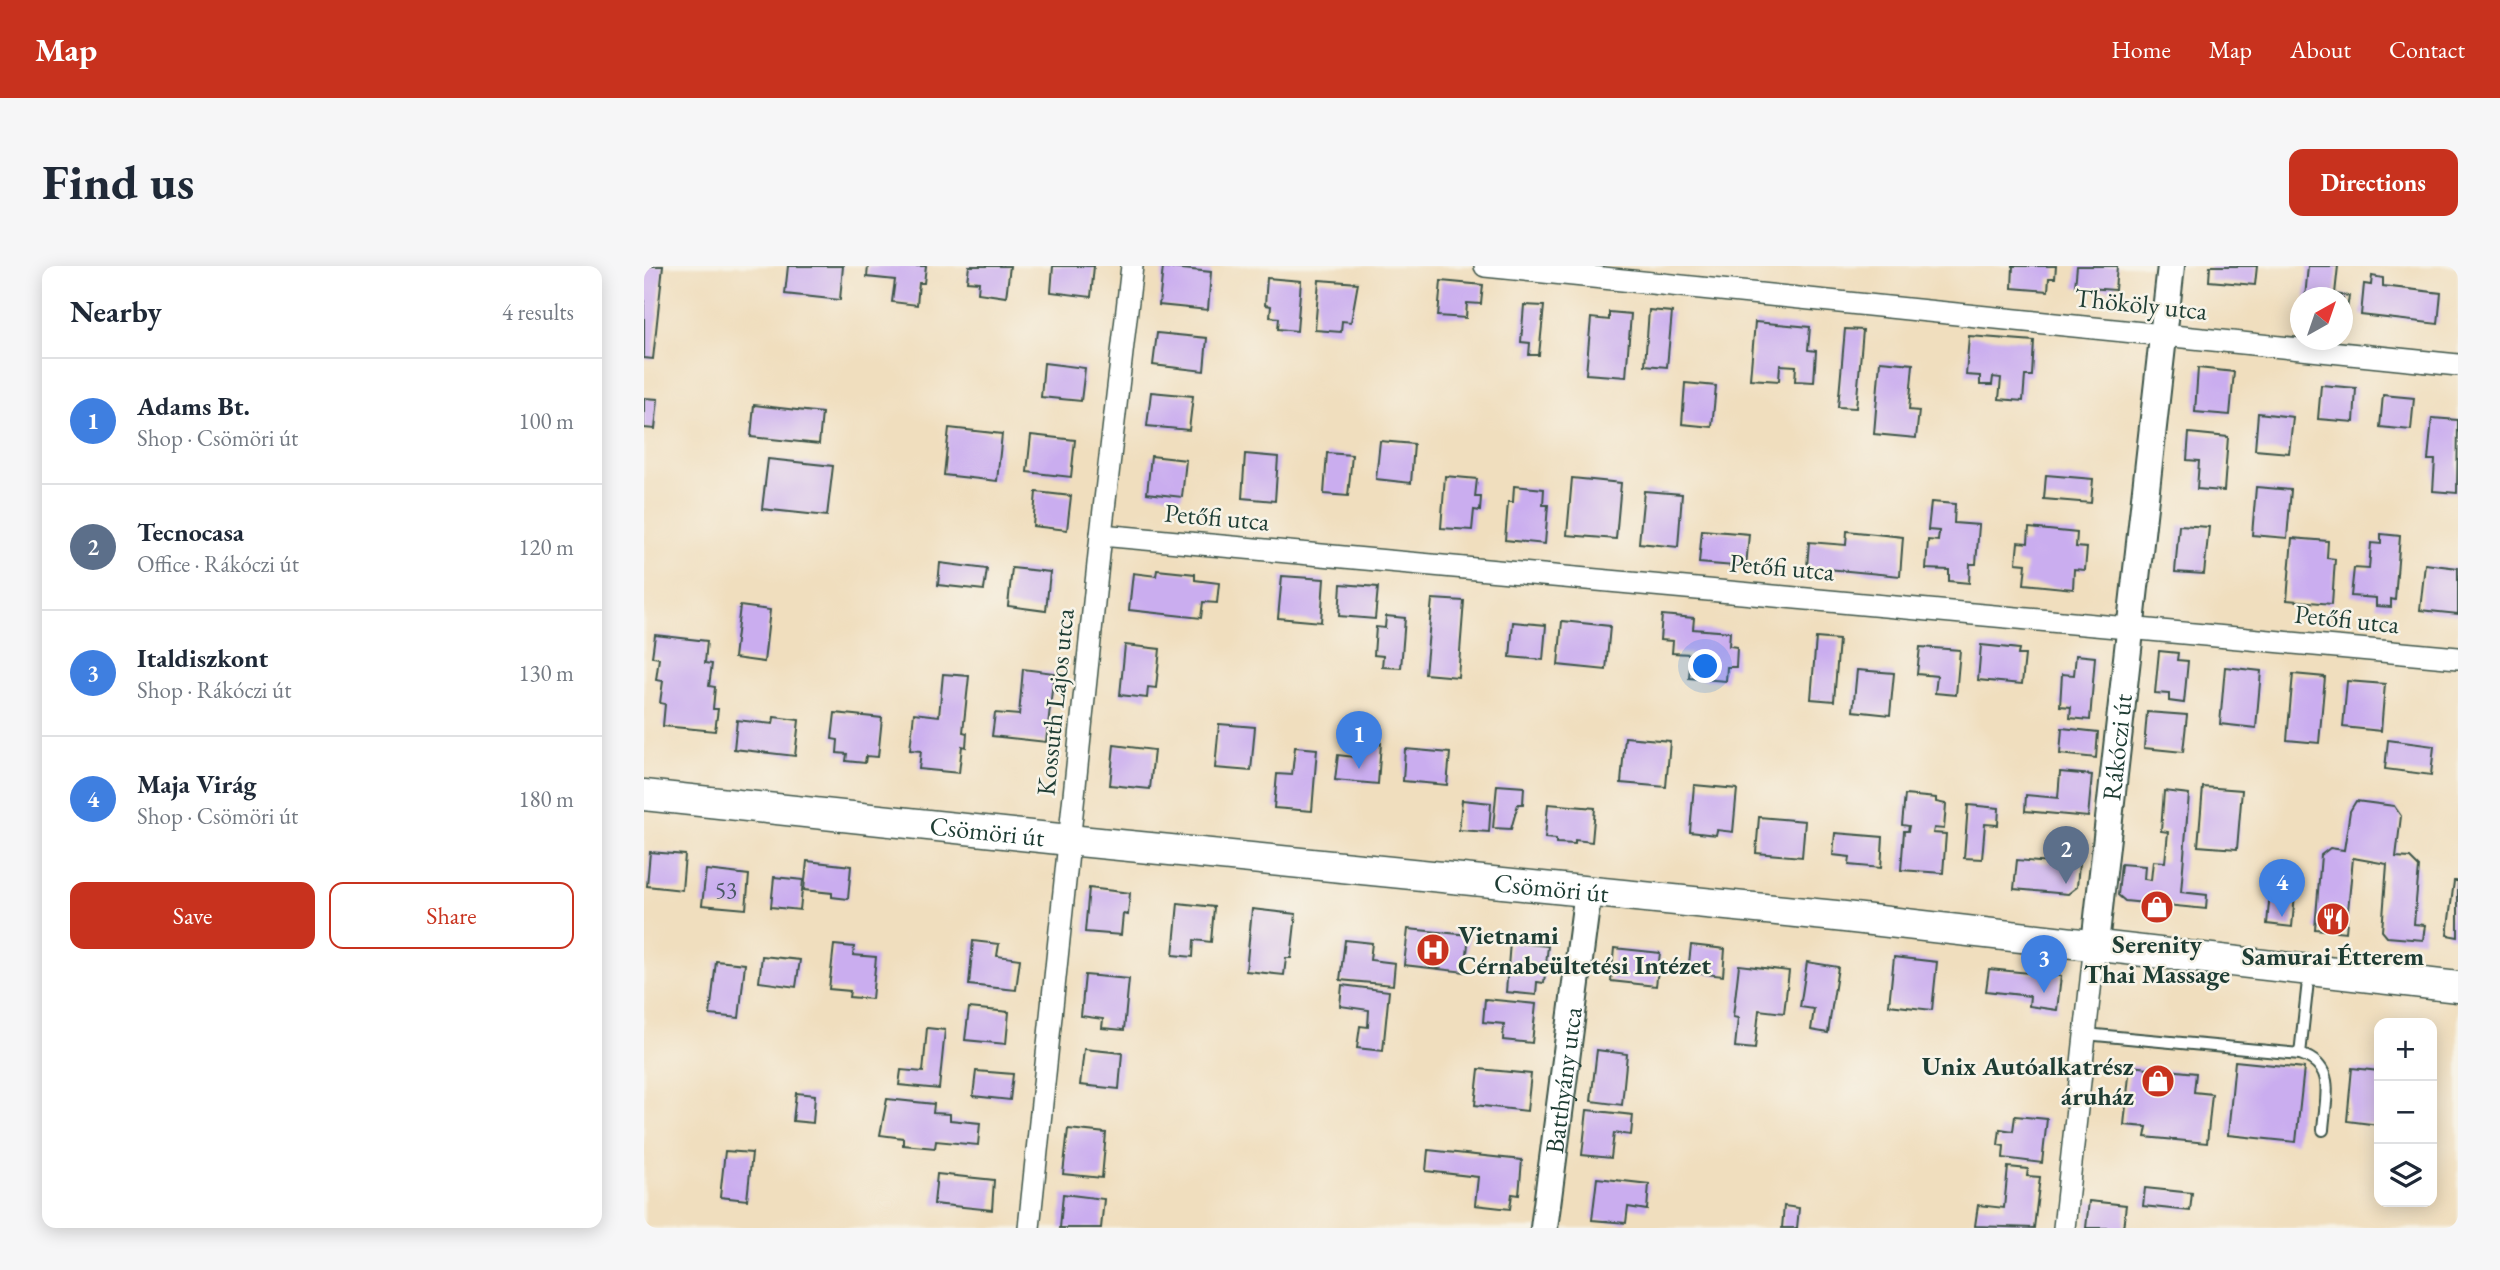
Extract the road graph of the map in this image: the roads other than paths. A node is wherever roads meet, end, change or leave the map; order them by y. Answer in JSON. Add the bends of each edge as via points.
{"nodes":[{"id":1,"x":1132,"y":266,"type":"edge"},
{"id":2,"x":1485,"y":266,"type":"edge"},
{"id":3,"x":2171,"y":266,"type":"edge"},
{"id":4,"x":2164,"y":334,"type":"junction"},
{"id":5,"x":2458,"y":365,"type":"edge"},
{"id":6,"x":1101,"y":535,"type":"junction"},
{"id":7,"x":2132,"y":626,"type":"junction"},
{"id":8,"x":2458,"y":658,"type":"edge"},
{"id":9,"x":644,"y":794,"type":"edge"},
{"id":10,"x":1069,"y":840,"type":"junction"},
{"id":11,"x":1588,"y":891,"type":"junction"},
{"id":12,"x":2095,"y":944,"type":"junction"},
{"id":13,"x":2309,"y":971,"type":"junction"},
{"id":14,"x":2458,"y":987,"type":"edge"},
{"id":15,"x":2085,"y":1034,"type":"junction"},
{"id":16,"x":2300,"y":1054,"type":"junction"},
{"id":17,"x":2323,"y":1130,"type":"dead end"},
{"id":18,"x":1029,"y":1228,"type":"edge"},
{"id":19,"x":1544,"y":1228,"type":"edge"},
{"id":20,"x":2064,"y":1228,"type":"edge"}],
"edges":[{"from":1,"to":6,"type":"street","name":"Kossuth Lajos utca"},
{"from":2,"to":4,"type":"street","name":"Thököly utca"},
{"from":3,"to":4,"type":"street","name":"Rákóczi út"},
{"from":4,"to":5,"type":"street","name":"Thököly utca"},
{"from":4,"to":7,"type":"street","name":"Rákóczi út"},
{"from":6,"to":7,"type":"street","name":"Petőfi utca"},
{"from":6,"to":10,"type":"street","name":"Kossuth Lajos utca"},
{"from":7,"to":8,"type":"street","name":"Petőfi utca"},
{"from":7,"to":12,"type":"street","name":"Rákóczi út"},
{"from":9,"to":10,"type":"main road","name":"Csömöri út"},
{"from":10,"to":11,"type":"main road","name":"Csömöri út"},
{"from":10,"to":18,"type":"street","name":"Kossuth Lajos utca"},
{"from":11,"to":12,"type":"main road","name":"Csömöri út"},
{"from":11,"to":19,"type":"street","name":"Batthyány utca"},
{"from":12,"to":13,"type":"main road","name":"Csömöri út"},
{"from":12,"to":15,"type":"street","name":"Rákóczi út"},
{"from":13,"to":14,"type":"main road","name":"Csömöri út"},
{"from":13,"to":16,"type":"lane"},
{"from":15,"to":16,"type":"lane"},
{"from":15,"to":20,"type":"street","name":"Rákóczi út"},
{"from":16,"to":17,"type":"lane","via":[[2315,1059],[2324,1069]]}]}
